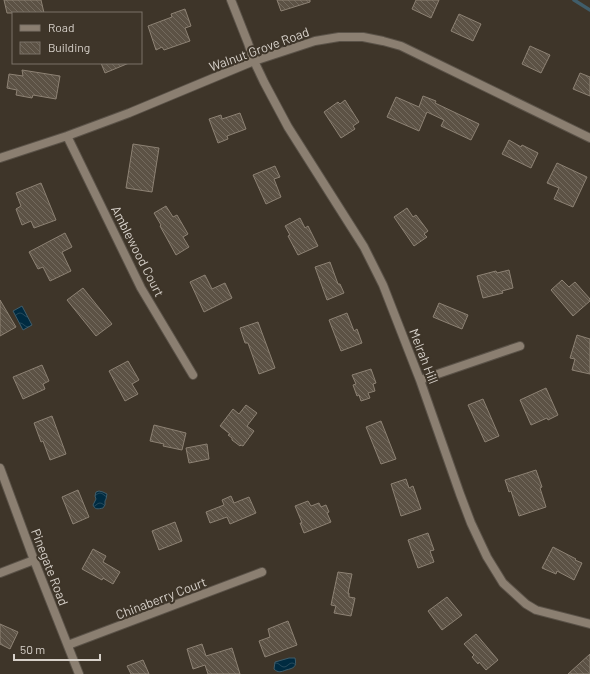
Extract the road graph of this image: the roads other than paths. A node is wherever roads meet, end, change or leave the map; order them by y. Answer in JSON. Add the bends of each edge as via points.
{"nodes":[{"id":1,"x":231,"y":0,"type":"edge"},
{"id":2,"x":254,"y":61,"type":"junction"},
{"id":3,"x":67,"y":136,"type":"junction"},
{"id":4,"x":590,"y":138,"type":"edge"},
{"id":5,"x":0,"y":158,"type":"edge"},
{"id":6,"x":520,"y":346,"type":"dead end"},
{"id":7,"x":193,"y":375,"type":"dead end"},
{"id":8,"x":420,"y":380,"type":"junction"},
{"id":9,"x":0,"y":468,"type":"edge"},
{"id":10,"x":34,"y":560,"type":"junction"},
{"id":11,"x":262,"y":572,"type":"dead end"},
{"id":12,"x":0,"y":573,"type":"edge"},
{"id":13,"x":590,"y":624,"type":"edge"},
{"id":14,"x":68,"y":645,"type":"junction"},
{"id":15,"x":79,"y":674,"type":"edge"}],
"edges":[{"from":1,"to":2,"type":"street","name":"Melrah Hill"},
{"from":2,"to":3,"type":"street","name":"Walnut Grove Road"},
{"from":2,"to":4,"type":"street","name":"Walnut Grove Road","via":[[315,41],[339,37],[363,37],[383,41],[408,49]]},
{"from":2,"to":8,"type":"street","name":"Melrah Hill","via":[[288,127],[364,247],[383,285]]},
{"from":3,"to":5,"type":"street","name":"Walnut Grove Road"},
{"from":3,"to":7,"type":"street","name":"Amblewood Court","via":[[141,288]]},
{"from":6,"to":8,"type":"street"},
{"from":8,"to":13,"type":"street","name":"Melrah Hill","via":[[471,523],[503,584],[536,610]]},
{"from":9,"to":10,"type":"street","name":"Pinegate Road"},
{"from":10,"to":12,"type":"street"},
{"from":10,"to":14,"type":"street","name":"Pinegate Road"},
{"from":11,"to":14,"type":"street","name":"Chinaberry Court"},
{"from":14,"to":15,"type":"street","name":"Pinegate Road"}]}
